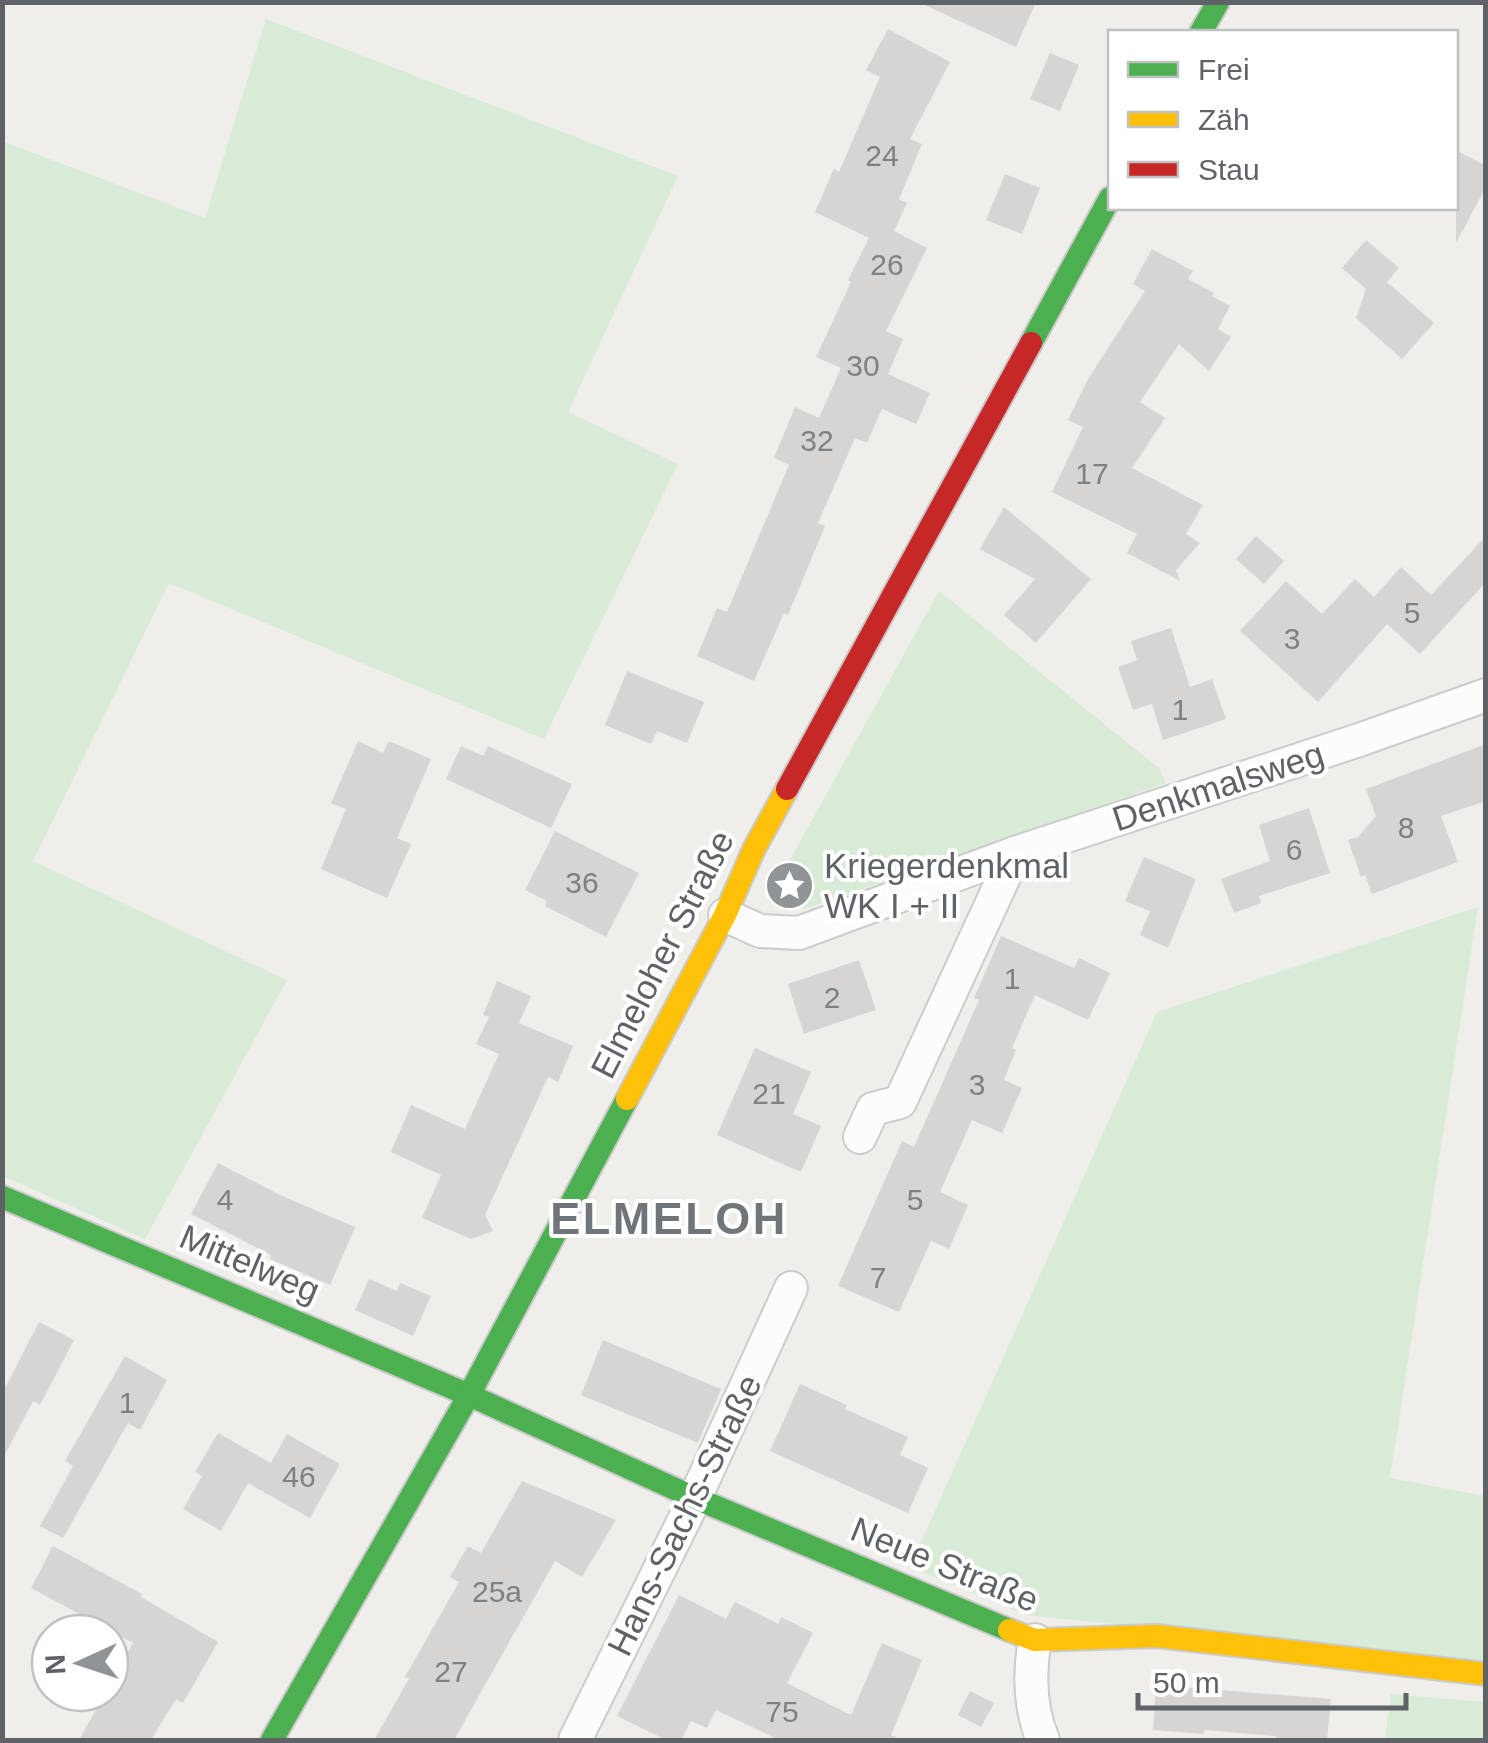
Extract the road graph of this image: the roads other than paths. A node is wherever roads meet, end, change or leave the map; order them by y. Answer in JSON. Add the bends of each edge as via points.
{"nodes":[{"id":1,"x":1218,"y":2,"type":"edge"},
{"id":2,"x":1202,"y":30,"type":"edge"},
{"id":3,"x":1108,"y":202,"type":"edge"},
{"id":4,"x":1486,"y":695,"type":"edge"},
{"id":5,"x":1015,"y":853,"type":"junction"},
{"id":6,"x":724,"y":915,"type":"junction"},
{"id":7,"x":860,"y":1137,"type":"dead end"},
{"id":8,"x":2,"y":1197,"type":"edge"},
{"id":9,"x":791,"y":1288,"type":"dead end"},
{"id":10,"x":469,"y":1395,"type":"junction"},
{"id":11,"x":694,"y":1498,"type":"junction"},
{"id":12,"x":1034,"y":1640,"type":"junction"},
{"id":13,"x":1486,"y":1674,"type":"edge"},
{"id":14,"x":272,"y":1740,"type":"edge"},
{"id":15,"x":574,"y":1740,"type":"edge"},
{"id":16,"x":1043,"y":1740,"type":"edge"}],
"edges":[{"from":1,"to":2,"type":"street"},
{"from":3,"to":6,"type":"street","name":"Elmeloher Straße"},
{"from":4,"to":5,"type":"street","name":"Denkmalsweg"},
{"from":5,"to":6,"type":"street","name":"Denkmalsweg","via":[[799,933],[760,931]]},
{"from":5,"to":7,"type":"street","via":[[900,1102],[872,1110]]},
{"from":6,"to":10,"type":"street","name":"Elmeloher Straße"},
{"from":8,"to":10,"type":"street","name":"Mittelweg"},
{"from":9,"to":11,"type":"street","name":"Hans-Sachs-Straße"},
{"from":10,"to":11,"type":"street","name":"Neue Straße"},
{"from":10,"to":14,"type":"street","name":"Elmeloher Straße"},
{"from":11,"to":12,"type":"street","name":"Neue Straße"},
{"from":11,"to":15,"type":"street","name":"Hans-Sachs-Straße"},
{"from":12,"to":13,"type":"street","name":"Neue Straße","via":[[1158,1636]]},
{"from":12,"to":16,"type":"street","via":[[1030,1670]]}]}
